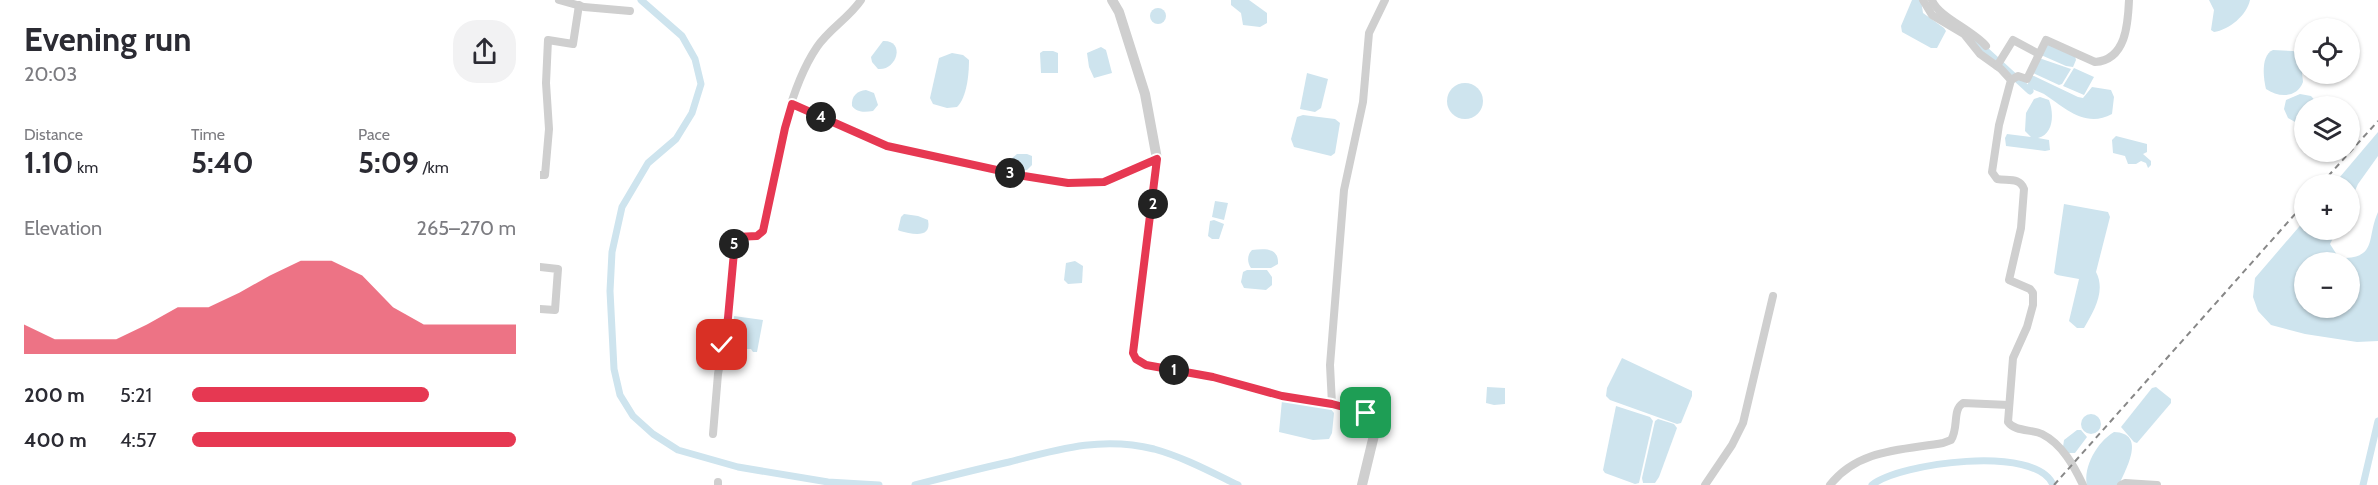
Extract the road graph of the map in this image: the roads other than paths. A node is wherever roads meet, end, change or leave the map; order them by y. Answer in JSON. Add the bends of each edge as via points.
{"nodes":[{"id":1,"x":559,"y":0,"type":"edge"},
{"id":2,"x":861,"y":0,"type":"edge"},
{"id":3,"x":1112,"y":0,"type":"edge"},
{"id":4,"x":1385,"y":0,"type":"edge"},
{"id":5,"x":1923,"y":0,"type":"edge"},
{"id":6,"x":1932,"y":0,"type":"edge"},
{"id":7,"x":2129,"y":0,"type":"edge"},
{"id":8,"x":579,"y":5,"type":"junction"},
{"id":9,"x":630,"y":11,"type":"dead end"},
{"id":10,"x":1986,"y":46,"type":"dead end"},
{"id":11,"x":2039,"y":54,"type":"junction"},
{"id":12,"x":1999,"y":62,"type":"junction"},
{"id":13,"x":2014,"y":78,"type":"junction"},
{"id":14,"x":792,"y":104,"type":"junction"},
{"id":15,"x":1157,"y":159,"type":"junction"},
{"id":16,"x":540,"y":175,"type":"edge"},
{"id":17,"x":540,"y":267,"type":"edge"},
{"id":18,"x":1773,"y":296,"type":"dead end"},
{"id":19,"x":540,"y":309,"type":"edge"},
{"id":20,"x":1332,"y":404,"type":"junction"},
{"id":21,"x":2009,"y":405,"type":"junction"},
{"id":22,"x":713,"y":434,"type":"dead end"},
{"id":23,"x":1362,"y":485,"type":"edge"},
{"id":24,"x":1705,"y":485,"type":"edge"},
{"id":25,"x":1830,"y":485,"type":"edge"},
{"id":26,"x":2083,"y":485,"type":"edge"},
{"id":27,"x":2121,"y":485,"type":"edge"},
{"id":28,"x":2157,"y":485,"type":"edge"}],
"edges":[{"from":1,"to":8,"type":"street"},
{"from":2,"to":14,"type":"street","via":[[816,48]]},
{"from":3,"to":15,"type":"street","via":[[1144,94]]},
{"from":4,"to":20,"type":"street","via":[[1369,33],[1363,102],[1344,190],[1330,365]]},
{"from":5,"to":12,"type":"street","via":[[1932,15],[1964,34],[1980,54]]},
{"from":6,"to":10,"type":"street"},
{"from":7,"to":11,"type":"street","via":[[2121,47],[2112,57],[2095,62],[2046,40]]},
{"from":8,"to":9,"type":"street"},
{"from":8,"to":16,"type":"street","via":[[573,44],[548,40],[548,141],[545,175]]},
{"from":11,"to":12,"type":"street","via":[[2013,40]]},
{"from":11,"to":13,"type":"street","via":[[2027,79]]},
{"from":12,"to":13,"type":"street"},
{"from":13,"to":21,"type":"street","via":[[1999,125],[1992,171],[1997,178],[2019,181],[2024,189],[2021,228],[2009,280],[2030,289],[2033,299],[2027,327],[2013,358]]},
{"from":14,"to":15,"type":"street","via":[[887,146],[1068,183],[1104,182]]},
{"from":14,"to":22,"type":"street","via":[[763,231],[757,236],[736,237],[735,241]]},
{"from":15,"to":20,"type":"street","via":[[1133,353],[1136,359],[1146,365]]},
{"from":17,"to":19,"type":"street","via":[[558,269],[555,310]]},
{"from":18,"to":24,"type":"street","via":[[1743,423]]},
{"from":20,"to":23,"type":"street","via":[[1374,418],[1376,427]]},
{"from":21,"to":25,"type":"street","via":[[1963,404],[1956,411],[1958,418],[1951,440],[1889,449],[1870,456]]},
{"from":21,"to":26,"type":"street","via":[[2010,425],[2051,440],[2073,464]]},
{"from":27,"to":28,"type":"street"}]}
